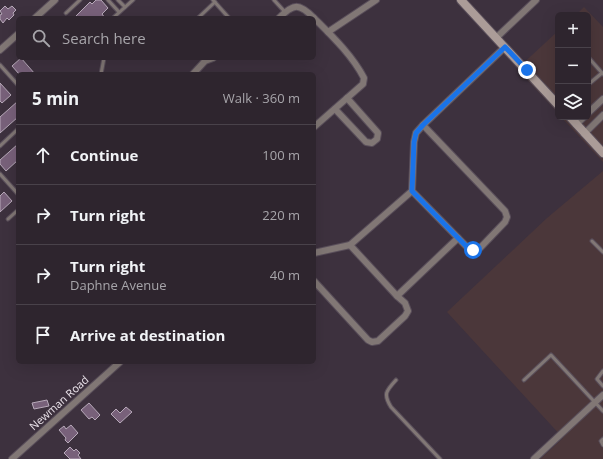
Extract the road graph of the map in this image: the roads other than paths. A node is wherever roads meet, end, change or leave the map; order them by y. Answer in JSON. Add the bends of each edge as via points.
{"nodes":[{"id":1,"x":55,"y":0,"type":"edge"},
{"id":2,"x":80,"y":0,"type":"edge"},
{"id":3,"x":108,"y":0,"type":"edge"},
{"id":4,"x":118,"y":0,"type":"edge"},
{"id":5,"x":133,"y":0,"type":"edge"},
{"id":6,"x":274,"y":0,"type":"edge"},
{"id":7,"x":376,"y":0,"type":"edge"},
{"id":8,"x":461,"y":0,"type":"edge"},
{"id":9,"x":214,"y":1,"type":"edge"},
{"id":10,"x":533,"y":1,"type":"edge"},
{"id":11,"x":125,"y":7,"type":"junction"},
{"id":12,"x":120,"y":12,"type":"junction"},
{"id":13,"x":285,"y":12,"type":"junction"},
{"id":14,"x":66,"y":13,"type":"dead end"},
{"id":15,"x":37,"y":16,"type":"edge"},
{"id":16,"x":115,"y":16,"type":"edge"},
{"id":17,"x":200,"y":16,"type":"edge"},
{"id":18,"x":226,"y":16,"type":"edge"},
{"id":19,"x":281,"y":16,"type":"edge"},
{"id":20,"x":312,"y":16,"type":"edge"},
{"id":21,"x":316,"y":20,"type":"edge"},
{"id":22,"x":328,"y":32,"type":"junction"},
{"id":23,"x":16,"y":36,"type":"edge"},
{"id":24,"x":496,"y":38,"type":"junction"},
{"id":25,"x":505,"y":47,"type":"junction"},
{"id":26,"x":0,"y":50,"type":"edge"},
{"id":27,"x":104,"y":60,"type":"edge"},
{"id":28,"x":203,"y":60,"type":"edge"},
{"id":29,"x":591,"y":61,"type":"edge"},
{"id":30,"x":0,"y":65,"type":"edge"},
{"id":31,"x":101,"y":72,"type":"edge"},
{"id":32,"x":194,"y":72,"type":"edge"},
{"id":33,"x":602,"y":73,"type":"edge"},
{"id":34,"x":591,"y":82,"type":"edge"},
{"id":35,"x":16,"y":83,"type":"edge"},
{"id":36,"x":347,"y":98,"type":"junction"},
{"id":37,"x":603,"y":99,"type":"edge"},
{"id":38,"x":555,"y":102,"type":"edge"},
{"id":39,"x":335,"y":109,"type":"junction"},
{"id":40,"x":591,"y":110,"type":"edge"},
{"id":41,"x":603,"y":115,"type":"edge"},
{"id":42,"x":573,"y":120,"type":"edge"},
{"id":43,"x":581,"y":120,"type":"edge"},
{"id":44,"x":576,"y":124,"type":"junction"},
{"id":45,"x":316,"y":125,"type":"edge"},
{"id":46,"x":423,"y":125,"type":"junction"},
{"id":47,"x":16,"y":131,"type":"edge"},
{"id":48,"x":584,"y":134,"type":"junction"},
{"id":49,"x":0,"y":146,"type":"edge"},
{"id":50,"x":603,"y":153,"type":"edge"},
{"id":51,"x":0,"y":174,"type":"edge"},
{"id":52,"x":412,"y":191,"type":"junction"},
{"id":53,"x":16,"y":192,"type":"edge"},
{"id":54,"x":16,"y":212,"type":"edge"},
{"id":55,"x":8,"y":219,"type":"dead end"},
{"id":56,"x":458,"y":238,"type":"junction"},
{"id":57,"x":592,"y":241,"type":"dead end"},
{"id":58,"x":350,"y":245,"type":"junction"},
{"id":59,"x":603,"y":252,"type":"edge"},
{"id":60,"x":316,"y":253,"type":"edge"},
{"id":61,"x":316,"y":283,"type":"edge"},
{"id":62,"x":397,"y":296,"type":"junction"},
{"id":63,"x":118,"y":364,"type":"edge"},
{"id":64,"x":603,"y":371,"type":"edge"},
{"id":65,"x":396,"y":380,"type":"dead end"},
{"id":66,"x":524,"y":380,"type":"dead end"},
{"id":67,"x":603,"y":386,"type":"edge"},
{"id":68,"x":603,"y":395,"type":"edge"},
{"id":69,"x":595,"y":403,"type":"junction"},
{"id":70,"x":603,"y":411,"type":"edge"},
{"id":71,"x":603,"y":439,"type":"edge"},
{"id":72,"x":603,"y":445,"type":"edge"},
{"id":73,"x":12,"y":459,"type":"edge"},
{"id":74,"x":440,"y":459,"type":"edge"},
{"id":75,"x":534,"y":459,"type":"edge"}],
"edges":[{"from":1,"to":15,"type":"street"},
{"from":2,"to":14,"type":"lane"},
{"from":3,"to":12,"type":"lane"},
{"from":4,"to":11,"type":"lane"},
{"from":5,"to":11,"type":"lane"},
{"from":6,"to":13,"type":"lane"},
{"from":7,"to":22,"type":"street"},
{"from":8,"to":24,"type":"street"},
{"from":9,"to":17,"type":"lane"},
{"from":9,"to":18,"type":"lane"},
{"from":10,"to":24,"type":"street"},
{"from":11,"to":12,"type":"lane"},
{"from":12,"to":16,"type":"lane"},
{"from":13,"to":19,"type":"street"},
{"from":13,"to":20,"type":"street","via":[[295,6],[301,7]]},
{"from":21,"to":22,"type":"street"},
{"from":22,"to":36,"type":"street","via":[[359,68],[364,78],[363,84]]},
{"from":23,"to":26,"type":"street"},
{"from":24,"to":25,"type":"street"},
{"from":25,"to":38,"type":"street"},
{"from":25,"to":46,"type":"street"},
{"from":27,"to":31,"type":"lane"},
{"from":28,"to":32,"type":"street"},
{"from":29,"to":33,"type":"lane"},
{"from":30,"to":35,"type":"lane"},
{"from":33,"to":34,"type":"lane"},
{"from":36,"to":39,"type":"street"},
{"from":36,"to":39,"type":"street","via":[[378,133],[377,139],[372,143],[366,142]]},
{"from":37,"to":40,"type":"street"},
{"from":39,"to":45,"type":"street"},
{"from":41,"to":48,"type":"street"},
{"from":42,"to":44,"type":"street"},
{"from":43,"to":44,"type":"street"},
{"from":44,"to":48,"type":"street"},
{"from":46,"to":52,"type":"street","via":[[416,133],[414,142]]},
{"from":46,"to":56,"type":"street","via":[[505,211],[507,217],[480,248],[473,250]]},
{"from":47,"to":49,"type":"lane"},
{"from":48,"to":50,"type":"street"},
{"from":51,"to":53,"type":"lane"},
{"from":52,"to":56,"type":"street"},
{"from":52,"to":58,"type":"street"},
{"from":54,"to":55,"type":"lane"},
{"from":56,"to":62,"type":"street"},
{"from":57,"to":59,"type":"lane"},
{"from":58,"to":60,"type":"street"},
{"from":58,"to":62,"type":"street"},
{"from":61,"to":62,"type":"street","via":[[372,342],[378,341],[408,311]]},
{"from":63,"to":73,"type":"street","name":"Newman Road"},
{"from":64,"to":67,"type":"lane","via":[[596,379]]},
{"from":65,"to":74,"type":"lane","via":[[388,388],[386,399]]},
{"from":66,"to":69,"type":"lane","via":[[551,355]]},
{"from":68,"to":69,"type":"street"},
{"from":69,"to":70,"type":"lane"},
{"from":69,"to":75,"type":"street"},
{"from":71,"to":72,"type":"lane"}]}
